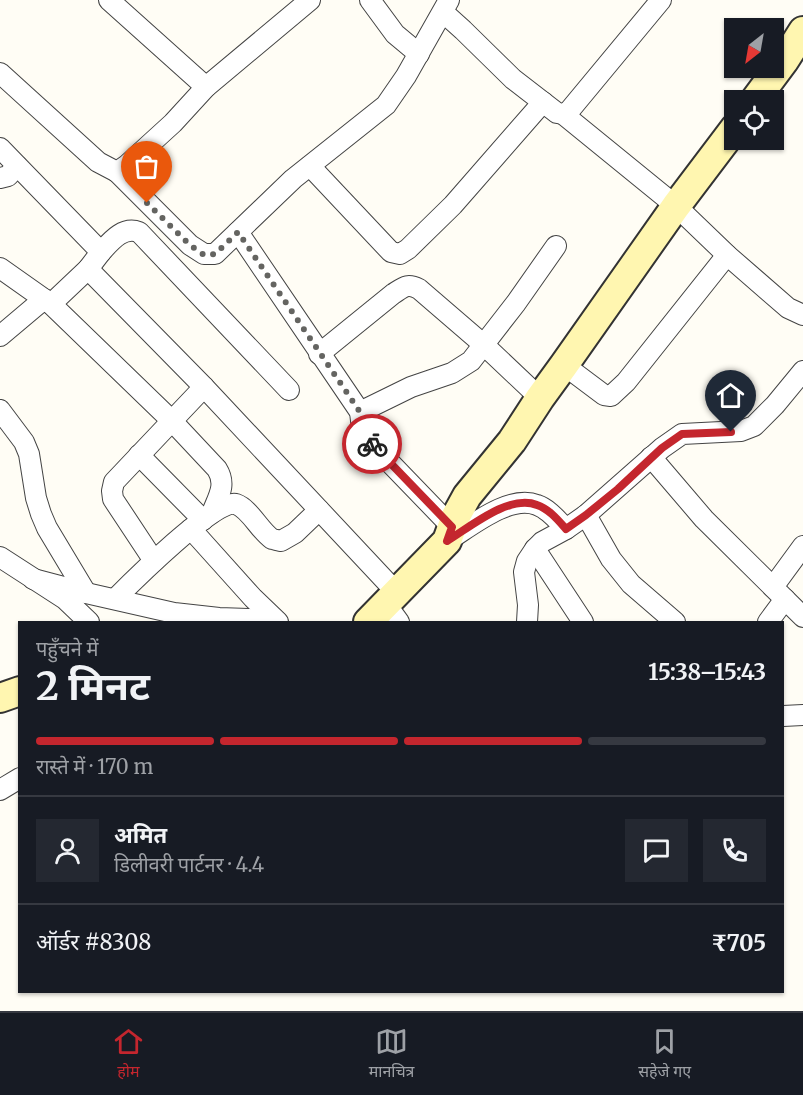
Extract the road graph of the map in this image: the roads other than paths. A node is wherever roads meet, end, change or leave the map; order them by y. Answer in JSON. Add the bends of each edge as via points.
{"nodes":[{"id":1,"x":109,"y":0,"type":"edge"},
{"id":2,"x":310,"y":0,"type":"edge"},
{"id":3,"x":370,"y":0,"type":"edge"},
{"id":4,"x":661,"y":0,"type":"edge"},
{"id":5,"x":446,"y":6,"type":"edge"},
{"id":6,"x":803,"y":31,"type":"edge"},
{"id":7,"x":419,"y":54,"type":"junction"},
{"id":8,"x":0,"y":73,"type":"edge"},
{"id":9,"x":206,"y":87,"type":"junction"},
{"id":10,"x":762,"y":90,"type":"edge"},
{"id":11,"x":543,"y":102,"type":"junction"},
{"id":12,"x":563,"y":114,"type":"junction"},
{"id":13,"x":724,"y":143,"type":"edge"},
{"id":14,"x":0,"y":148,"type":"edge"},
{"id":15,"x":17,"y":166,"type":"junction"},
{"id":16,"x":310,"y":166,"type":"junction"},
{"id":17,"x":117,"y":172,"type":"junction"},
{"id":18,"x":0,"y":178,"type":"edge"},
{"id":19,"x":676,"y":206,"type":"junction"},
{"id":20,"x":238,"y":232,"type":"junction"},
{"id":21,"x":556,"y":246,"type":"dead end"},
{"id":22,"x":101,"y":252,"type":"junction"},
{"id":23,"x":727,"y":255,"type":"junction"},
{"id":24,"x":0,"y":268,"type":"edge"},
{"id":25,"x":88,"y":269,"type":"junction"},
{"id":26,"x":48,"y":301,"type":"junction"},
{"id":27,"x":803,"y":315,"type":"edge"},
{"id":28,"x":0,"y":336,"type":"edge"},
{"id":29,"x":484,"y":345,"type":"junction"},
{"id":30,"x":319,"y":354,"type":"junction"},
{"id":31,"x":564,"y":365,"type":"junction"},
{"id":32,"x":803,"y":371,"type":"edge"},
{"id":33,"x":204,"y":387,"type":"junction"},
{"id":34,"x":289,"y":390,"type":"dead end"},
{"id":35,"x":540,"y":398,"type":"junction"},
{"id":36,"x":0,"y":410,"type":"edge"},
{"id":37,"x":360,"y":412,"type":"junction"},
{"id":38,"x":171,"y":421,"type":"junction"},
{"id":39,"x":139,"y":455,"type":"junction"},
{"id":40,"x":651,"y":457,"type":"junction"},
{"id":41,"x":319,"y":510,"type":"junction"},
{"id":42,"x":586,"y":515,"type":"junction"},
{"id":43,"x":202,"y":521,"type":"junction"},
{"id":44,"x":566,"y":529,"type":"junction"},
{"id":45,"x":450,"y":534,"type":"junction"},
{"id":46,"x":803,"y":546,"type":"edge"},
{"id":47,"x":535,"y":549,"type":"junction"},
{"id":48,"x":0,"y":557,"type":"edge"},
{"id":49,"x":154,"y":561,"type":"junction"},
{"id":50,"x":33,"y":579,"type":"junction"},
{"id":51,"x":86,"y":593,"type":"junction"},
{"id":52,"x":779,"y":593,"type":"junction"},
{"id":53,"x":115,"y":599,"type":"junction"},
{"id":54,"x":387,"y":611,"type":"edge"},
{"id":55,"x":803,"y":617,"type":"edge"},
{"id":56,"x":88,"y":621,"type":"edge"},
{"id":57,"x":276,"y":621,"type":"edge"},
{"id":58,"x":527,"y":621,"type":"edge"},
{"id":59,"x":582,"y":621,"type":"edge"},
{"id":60,"x":674,"y":621,"type":"edge"},
{"id":61,"x":768,"y":621,"type":"edge"},
{"id":62,"x":18,"y":692,"type":"edge"},
{"id":63,"x":0,"y":698,"type":"edge"},
{"id":64,"x":803,"y":715,"type":"edge"},
{"id":65,"x":784,"y":716,"type":"edge"},
{"id":66,"x":18,"y":779,"type":"edge"},
{"id":67,"x":0,"y":790,"type":"edge"}],
"edges":[{"from":1,"to":9,"type":"street"},
{"from":2,"to":9,"type":"street"},
{"from":3,"to":7,"type":"street","via":[[395,34]]},
{"from":4,"to":12,"type":"street","via":[[587,91]]},
{"from":5,"to":7,"type":"street"},
{"from":5,"to":11,"type":"street","via":[[463,30]]},
{"from":6,"to":10,"type":"street"},
{"from":7,"to":16,"type":"street","via":[[386,105]]},
{"from":8,"to":17,"type":"street","via":[[98,162]]},
{"from":9,"to":17,"type":"street","via":[[173,123]]},
{"from":11,"to":12,"type":"street"},
{"from":11,"to":16,"type":"street","via":[[453,205],[400,254],[391,252]]},
{"from":12,"to":19,"type":"street"},
{"from":13,"to":19,"type":"street"},
{"from":14,"to":15,"type":"street"},
{"from":15,"to":18,"type":"street"},
{"from":15,"to":22,"type":"street"},
{"from":16,"to":20,"type":"street"},
{"from":17,"to":20,"type":"street","via":[[177,234],[204,255],[215,254]]},
{"from":19,"to":23,"type":"street"},
{"from":19,"to":31,"type":"street"},
{"from":20,"to":30,"type":"street"},
{"from":21,"to":29,"type":"street"},
{"from":22,"to":25,"type":"street"},
{"from":22,"to":34,"type":"street","via":[[124,232],[139,232]]},
{"from":23,"to":27,"type":"street","via":[[788,308]]},
{"from":23,"to":31,"type":"street","via":[[611,396],[604,395]]},
{"from":24,"to":26,"type":"street"},
{"from":25,"to":26,"type":"street"},
{"from":25,"to":33,"type":"street"},
{"from":26,"to":28,"type":"street"},
{"from":26,"to":38,"type":"street"},
{"from":29,"to":30,"type":"street","via":[[419,289],[405,286]]},
{"from":29,"to":35,"type":"street"},
{"from":29,"to":37,"type":"street","via":[[471,361],[452,373],[411,387]]},
{"from":30,"to":37,"type":"street"},
{"from":31,"to":35,"type":"street"},
{"from":32,"to":40,"type":"street","via":[[754,426],[741,431],[682,434]]},
{"from":33,"to":38,"type":"street"},
{"from":33,"to":41,"type":"street"},
{"from":35,"to":45,"type":"street","via":[[512,441],[466,496]]},
{"from":36,"to":51,"type":"street","via":[[24,442],[41,514]]},
{"from":37,"to":45,"type":"street","via":[[367,439]]},
{"from":38,"to":39,"type":"street"},
{"from":38,"to":43,"type":"street","via":[[221,476],[220,491]]},
{"from":39,"to":43,"type":"street"},
{"from":39,"to":49,"type":"street","via":[[111,490]]},
{"from":40,"to":42,"type":"street"},
{"from":40,"to":52,"type":"street","via":[[704,519]]},
{"from":41,"to":43,"type":"street","via":[[281,541],[273,539],[231,502]]},
{"from":41,"to":54,"type":"street"},
{"from":42,"to":44,"type":"street"},
{"from":42,"to":60,"type":"street","via":[[611,559],[631,584]]},
{"from":43,"to":49,"type":"street"},
{"from":43,"to":57,"type":"street"},
{"from":44,"to":45,"type":"street","via":[[538,505],[526,502],[497,510]]},
{"from":44,"to":47,"type":"street"},
{"from":45,"to":54,"type":"street"},
{"from":46,"to":52,"type":"street"},
{"from":47,"to":58,"type":"street","via":[[524,572]]},
{"from":47,"to":59,"type":"street"},
{"from":48,"to":50,"type":"street"},
{"from":49,"to":53,"type":"street"},
{"from":50,"to":51,"type":"street"},
{"from":50,"to":56,"type":"street","via":[[65,599]]},
{"from":51,"to":53,"type":"street"},
{"from":52,"to":55,"type":"street"},
{"from":52,"to":61,"type":"street"},
{"from":53,"to":57,"type":"street","via":[[195,616]]},
{"from":62,"to":63,"type":"street"},
{"from":64,"to":65,"type":"street"},
{"from":66,"to":67,"type":"street"}]}
